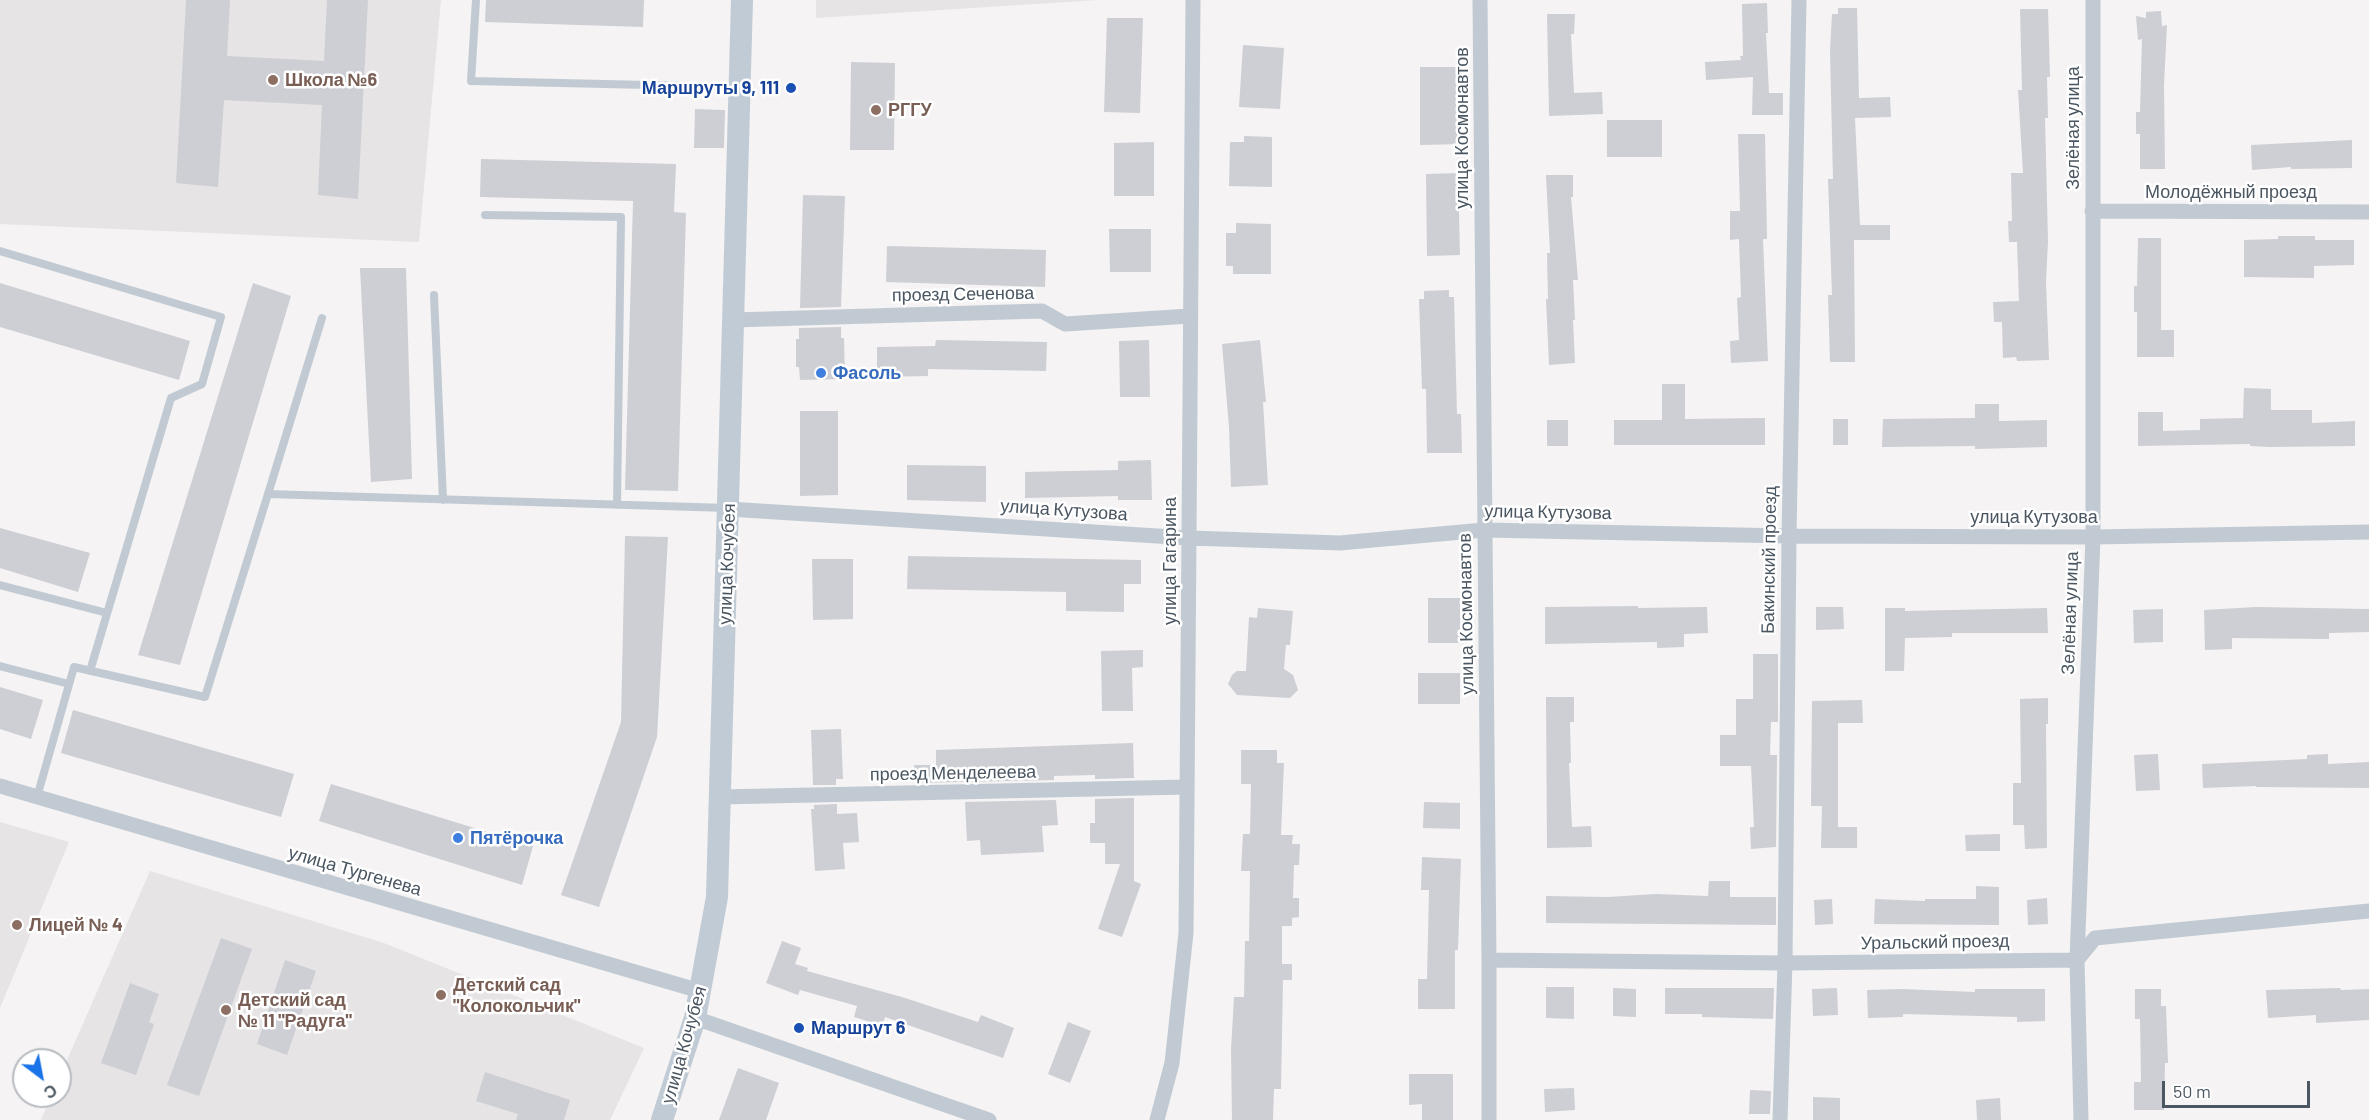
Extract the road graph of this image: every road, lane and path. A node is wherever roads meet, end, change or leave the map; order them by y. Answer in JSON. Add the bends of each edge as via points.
{"nodes":[{"id":1,"x":476,"y":0,"type":"edge"},
{"id":2,"x":742,"y":0,"type":"edge"},
{"id":3,"x":1193,"y":0,"type":"edge"},
{"id":4,"x":1480,"y":0,"type":"edge"},
{"id":5,"x":1799,"y":0,"type":"edge"},
{"id":6,"x":2093,"y":0,"type":"edge"},
{"id":7,"x":740,"y":87,"type":"junction"},
{"id":8,"x":2092,"y":211,"type":"junction"},
{"id":9,"x":2369,"y":212,"type":"edge"},
{"id":10,"x":485,"y":215,"type":"dead end"},
{"id":11,"x":0,"y":251,"type":"edge"},
{"id":12,"x":434,"y":295,"type":"dead end"},
{"id":13,"x":1190,"y":315,"type":"junction"},
{"id":14,"x":322,"y":318,"type":"dead end"},
{"id":15,"x":733,"y":320,"type":"junction"},
{"id":16,"x":268,"y":494,"type":"junction"},
{"id":17,"x":443,"y":500,"type":"junction"},
{"id":18,"x":617,"y":505,"type":"junction"},
{"id":19,"x":728,"y":508,"type":"junction"},
{"id":20,"x":1484,"y":530,"type":"junction"},
{"id":21,"x":2369,"y":532,"type":"edge"},
{"id":22,"x":1789,"y":536,"type":"junction"},
{"id":23,"x":2093,"y":537,"type":"junction"},
{"id":24,"x":1190,"y":538,"type":"junction"},
{"id":25,"x":0,"y":585,"type":"edge"},
{"id":26,"x":107,"y":613,"type":"junction"},
{"id":27,"x":0,"y":666,"type":"edge"},
{"id":28,"x":90,"y":671,"type":"junction"},
{"id":29,"x":69,"y":684,"type":"junction"},
{"id":30,"x":0,"y":786,"type":"edge"},
{"id":31,"x":1187,"y":787,"type":"junction"},
{"id":32,"x":37,"y":797,"type":"junction"},
{"id":33,"x":720,"y":797,"type":"junction"},
{"id":34,"x":2369,"y":911,"type":"edge"},
{"id":35,"x":1489,"y":960,"type":"junction"},
{"id":36,"x":2077,"y":960,"type":"junction"},
{"id":37,"x":1785,"y":963,"type":"junction"},
{"id":38,"x":700,"y":992,"type":"junction"},
{"id":39,"x":695,"y":1018,"type":"junction"},
{"id":40,"x":662,"y":1120,"type":"edge"},
{"id":41,"x":989,"y":1120,"type":"edge"},
{"id":42,"x":1157,"y":1120,"type":"edge"},
{"id":43,"x":1489,"y":1120,"type":"edge"},
{"id":44,"x":1780,"y":1120,"type":"edge"},
{"id":45,"x":2081,"y":1120,"type":"edge"}],
"edges":[{"from":1,"to":7,"type":"lane","via":[[471,81]]},
{"from":2,"to":7,"type":"main road","name":"улица Кочубея"},
{"from":3,"to":13,"type":"street","name":"улица Гагарина"},
{"from":4,"to":20,"type":"street","name":"улица Космонавтов"},
{"from":5,"to":22,"type":"street","name":"Бакинский проезд"},
{"from":6,"to":8,"type":"street","name":"Зелёная улица"},
{"from":7,"to":15,"type":"main road","name":"улица Кочубея"},
{"from":8,"to":9,"type":"street","name":"Молодёжный проезд"},
{"from":8,"to":23,"type":"street","name":"Зелёная улица"},
{"from":10,"to":18,"type":"lane","via":[[621,217]]},
{"from":11,"to":26,"type":"lane","via":[[221,317],[202,384],[171,398]]},
{"from":12,"to":17,"type":"lane"},
{"from":13,"to":15,"type":"street","name":"проезд Сеченова","via":[[1065,324],[1042,311]]},
{"from":13,"to":24,"type":"street","name":"улица Гагарина"},
{"from":14,"to":16,"type":"lane"},
{"from":15,"to":19,"type":"main road","name":"улица Кочубея"},
{"from":16,"to":17,"type":"lane"},
{"from":16,"to":28,"type":"lane","via":[[206,698]]},
{"from":17,"to":18,"type":"lane"},
{"from":18,"to":19,"type":"lane"},
{"from":19,"to":24,"type":"street","name":"улица Кутузова"},
{"from":19,"to":33,"type":"main road","name":"улица Кочубея"},
{"from":20,"to":22,"type":"street","name":"улица Кутузова"},
{"from":20,"to":24,"type":"street","name":"улица Кутузова","via":[[1340,543]]},
{"from":20,"to":35,"type":"street","name":"улица Космонавтов"},
{"from":21,"to":23,"type":"street","name":"улица Кутузова"},
{"from":22,"to":23,"type":"street","name":"улица Кутузова"},
{"from":22,"to":37,"type":"street","name":"Бакинский проезд"},
{"from":23,"to":36,"type":"street","name":"Зелёная улица"},
{"from":24,"to":31,"type":"street","name":"улица Гагарина"},
{"from":25,"to":26,"type":"lane"},
{"from":26,"to":28,"type":"lane"},
{"from":27,"to":29,"type":"lane"},
{"from":28,"to":29,"type":"lane","via":[[74,667]]},
{"from":29,"to":32,"type":"lane"},
{"from":30,"to":32,"type":"street","name":"улица Тургенева"},
{"from":31,"to":33,"type":"street","name":"проезд Менделеева"},
{"from":31,"to":42,"type":"street","name":"улица Гагарина","via":[[1186,933],[1172,1063]]},
{"from":32,"to":38,"type":"street","name":"улица Тургенева"},
{"from":33,"to":38,"type":"main road","name":"улица Кочубея","via":[[717,897]]},
{"from":34,"to":36,"type":"street","via":[[2095,938]]},
{"from":35,"to":37,"type":"street","name":"Уральский проезд"},
{"from":35,"to":43,"type":"street","name":"улица Космонавтов"},
{"from":36,"to":37,"type":"street","name":"Уральский проезд"},
{"from":36,"to":45,"type":"street","name":"Зелёная улица"},
{"from":37,"to":44,"type":"street","name":"Бакинский проезд"},
{"from":38,"to":39,"type":"main road","name":"улица Кочубея"},
{"from":39,"to":40,"type":"main road","name":"улица Кочубея"},
{"from":39,"to":41,"type":"street"}]}
